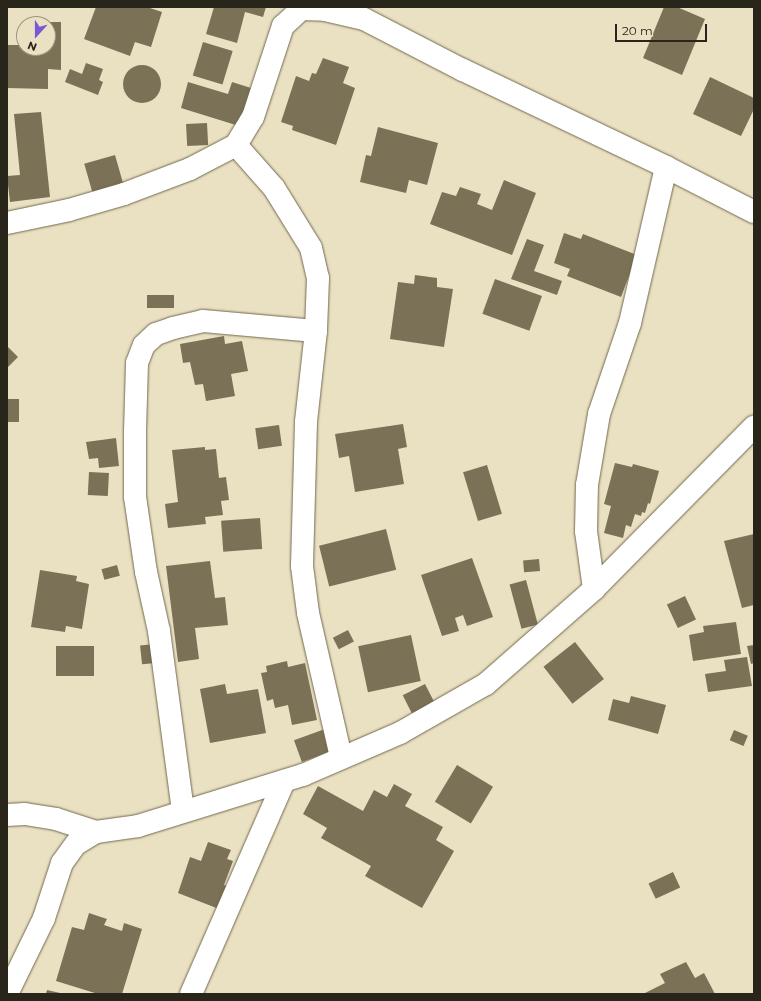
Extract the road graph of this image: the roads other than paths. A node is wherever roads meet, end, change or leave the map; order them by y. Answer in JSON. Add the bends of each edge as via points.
{"nodes":[{"id":1,"x":301,"y":8,"type":"edge"},
{"id":2,"x":236,"y":145,"type":"junction"},
{"id":3,"x":666,"y":167,"type":"junction"},
{"id":4,"x":754,"y":212,"type":"edge"},
{"id":5,"x":7,"y":223,"type":"edge"},
{"id":6,"x":316,"y":331,"type":"junction"},
{"id":7,"x":754,"y":426,"type":"edge"},
{"id":8,"x":594,"y":589,"type":"junction"},
{"id":9,"x":341,"y":757,"type":"junction"},
{"id":10,"x":284,"y":781,"type":"junction"},
{"id":11,"x":183,"y":811,"type":"junction"},
{"id":12,"x":7,"y":815,"type":"edge"},
{"id":13,"x":96,"y":832,"type":"junction"},
{"id":14,"x":7,"y":994,"type":"edge"},
{"id":15,"x":191,"y":994,"type":"edge"}],
"edges":[{"from":1,"to":2,"type":"street","via":[[283,26],[253,117]]},
{"from":1,"to":3,"type":"street","via":[[325,10],[364,19]]},
{"from":2,"to":5,"type":"street","via":[[190,169],[124,194],[69,210]]},
{"from":2,"to":6,"type":"street","via":[[274,188],[311,248],[318,278]]},
{"from":3,"to":4,"type":"street"},
{"from":3,"to":8,"type":"street","via":[[630,323],[599,414],[587,485],[586,524]]},
{"from":6,"to":9,"type":"street","via":[[306,422],[302,566],[308,613]]},
{"from":6,"to":11,"type":"street","via":[[203,321],[156,334],[144,345],[137,363],[135,497],[146,572],[159,631]]},
{"from":7,"to":8,"type":"street"},
{"from":8,"to":9,"type":"street","via":[[486,684],[400,733]]},
{"from":9,"to":10,"type":"street"},
{"from":10,"to":11,"type":"street"},
{"from":10,"to":15,"type":"street"},
{"from":11,"to":13,"type":"street","via":[[138,826]]},
{"from":12,"to":13,"type":"street","via":[[25,814],[56,819]]},
{"from":13,"to":14,"type":"street","via":[[76,844],[62,863],[44,918]]}]}
